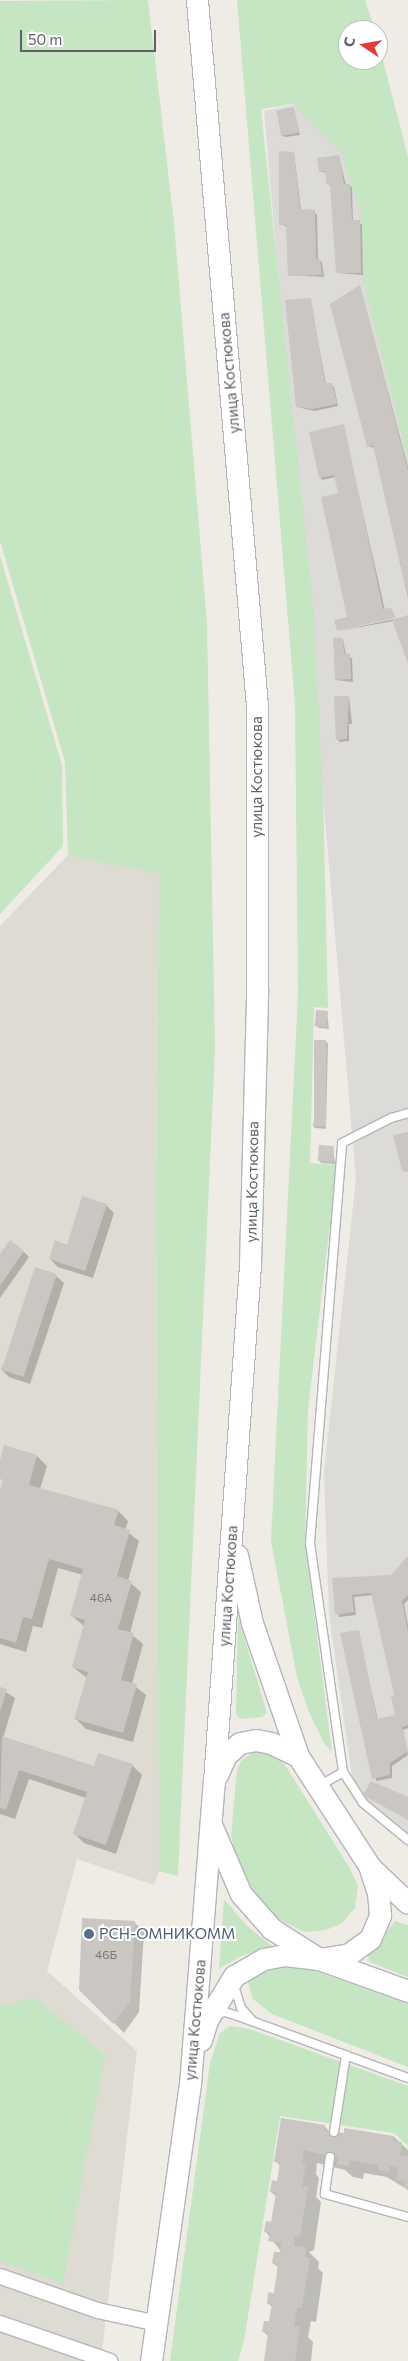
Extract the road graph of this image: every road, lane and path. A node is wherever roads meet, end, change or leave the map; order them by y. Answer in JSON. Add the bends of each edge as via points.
{"nodes":[{"id":1,"x":197,"y":0,"type":"edge"},
{"id":2,"x":408,"y":1113,"type":"edge"},
{"id":3,"x":232,"y":1536,"type":"junction"},
{"id":4,"x":298,"y":1756,"type":"junction"},
{"id":5,"x":343,"y":1772,"type":"junction"},
{"id":6,"x":214,"y":1782,"type":"junction"},
{"id":7,"x":316,"y":1788,"type":"junction"},
{"id":8,"x":210,"y":1822,"type":"junction"},
{"id":9,"x":408,"y":1840,"type":"edge"},
{"id":10,"x":370,"y":1867,"type":"junction"},
{"id":11,"x":408,"y":1903,"type":"edge"},
{"id":12,"x":319,"y":1959,"type":"junction"},
{"id":13,"x":234,"y":1976,"type":"junction"},
{"id":14,"x":408,"y":1991,"type":"edge"},
{"id":15,"x":210,"y":2015,"type":"junction"},
{"id":16,"x":252,"y":2021,"type":"junction"},
{"id":17,"x":346,"y":2055,"type":"junction"},
{"id":18,"x":408,"y":2078,"type":"edge"},
{"id":19,"x":190,"y":2084,"type":"junction"},
{"id":20,"x":334,"y":2132,"type":"dead end"},
{"id":21,"x":330,"y":2157,"type":"dead end"},
{"id":22,"x":408,"y":2217,"type":"edge"},
{"id":23,"x":0,"y":2276,"type":"edge"},
{"id":24,"x":0,"y":2323,"type":"edge"},
{"id":25,"x":157,"y":2323,"type":"junction"},
{"id":26,"x":110,"y":2361,"type":"edge"},
{"id":27,"x":151,"y":2361,"type":"edge"}],
"edges":[{"from":1,"to":3,"type":"main road","name":"улица Костюкова","via":[[257,706],[257,990],[250,1265]]},
{"from":2,"to":5,"type":"lane","via":[[342,1143],[310,1543]]},
{"from":3,"to":4,"type":"main road","via":[[252,1623]]},
{"from":3,"to":6,"type":"main road","name":"улица Костюкова"},
{"from":4,"to":6,"type":"main road","via":[[271,1743],[256,1740],[240,1743],[226,1755]]},
{"from":4,"to":7,"type":"main road"},
{"from":5,"to":7,"type":"lane"},
{"from":5,"to":9,"type":"lane","via":[[362,1803]]},
{"from":6,"to":8,"type":"main road","name":"улица Костюкова"},
{"from":7,"to":10,"type":"main road"},
{"from":8,"to":12,"type":"main road","via":[[230,1872],[255,1912],[290,1943]]},
{"from":8,"to":19,"type":"main road","name":"улица Костюкова"},
{"from":10,"to":11,"type":"main road"},
{"from":10,"to":12,"type":"main road","via":[[378,1893],[380,1915],[370,1939],[350,1954]]},
{"from":12,"to":13,"type":"main road","via":[[285,1955],[264,1959]]},
{"from":12,"to":14,"type":"main road"},
{"from":13,"to":15,"type":"main road"},
{"from":13,"to":16,"type":"lane","via":[[234,1994]]},
{"from":15,"to":16,"type":"lane","via":[[225,2012]]},
{"from":15,"to":19,"type":"main road"},
{"from":16,"to":17,"type":"lane"},
{"from":17,"to":18,"type":"lane"},
{"from":17,"to":20,"type":"lane"},
{"from":19,"to":25,"type":"main road","name":"улица Костюкова"},
{"from":21,"to":22,"type":"lane","via":[[325,2194]]},
{"from":23,"to":25,"type":"street","via":[[97,2310]]},
{"from":24,"to":26,"type":"street"},
{"from":25,"to":27,"type":"main road","name":"улица Костюкова"}]}
